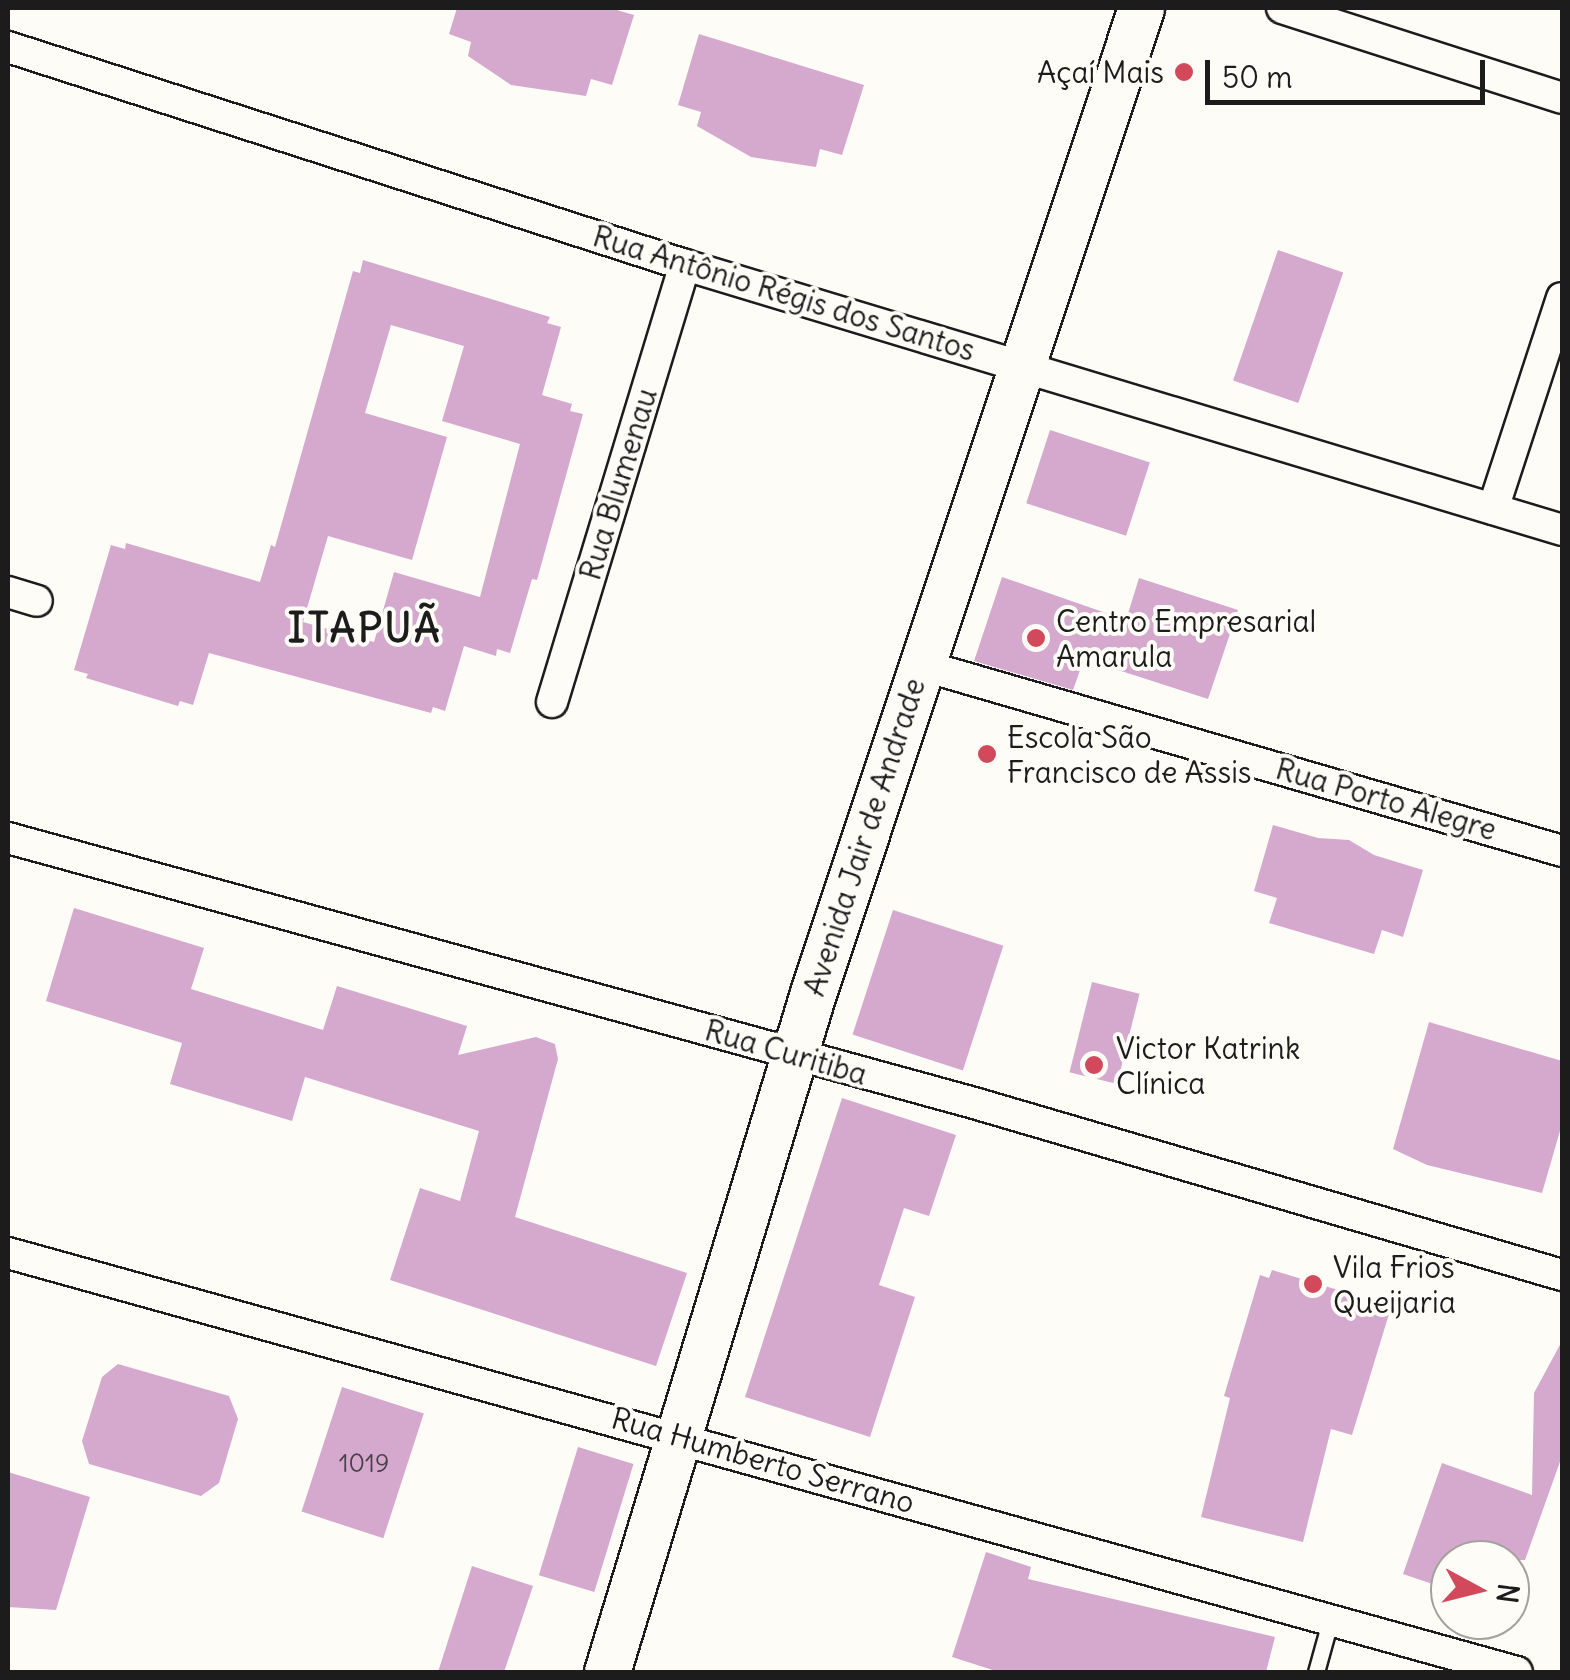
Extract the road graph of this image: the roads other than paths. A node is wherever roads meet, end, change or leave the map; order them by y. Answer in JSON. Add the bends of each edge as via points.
{"nodes":[{"id":1,"x":1142,"y":8,"type":"edge"},
{"id":2,"x":1282,"y":8,"type":"edge"},
{"id":3,"x":8,"y":47,"type":"edge"},
{"id":4,"x":1562,"y":98,"type":"edge"},
{"id":5,"x":685,"y":265,"type":"junction"},
{"id":6,"x":1562,"y":298,"type":"edge"},
{"id":7,"x":1026,"y":366,"type":"junction"},
{"id":8,"x":1492,"y":509,"type":"junction"},
{"id":9,"x":1562,"y":530,"type":"edge"},
{"id":10,"x":8,"y":592,"type":"edge"},
{"id":11,"x":37,"y":601,"type":"dead end"},
{"id":12,"x":921,"y":664,"type":"junction"},
{"id":13,"x":552,"y":702,"type":"dead end"},
{"id":14,"x":8,"y":838,"type":"edge"},
{"id":15,"x":1562,"y":851,"type":"edge"},
{"id":16,"x":794,"y":1053,"type":"junction"},
{"id":17,"x":8,"y":1253,"type":"edge"},
{"id":18,"x":1562,"y":1276,"type":"edge"},
{"id":19,"x":680,"y":1436,"type":"junction"},
{"id":20,"x":1332,"y":1618,"type":"junction"},
{"id":21,"x":606,"y":1672,"type":"edge"},
{"id":22,"x":1316,"y":1672,"type":"edge"},
{"id":23,"x":1517,"y":1672,"type":"edge"}],
"edges":[{"from":1,"to":7,"type":"main road","name":"Avenida Jair de Andrade"},
{"from":2,"to":4,"type":"street"},
{"from":3,"to":5,"type":"street","name":"Rua Antônio Régis dos Santos"},
{"from":5,"to":7,"type":"street","name":"Rua Antônio Régis dos Santos"},
{"from":5,"to":13,"type":"street","name":"Rua Blumenau"},
{"from":6,"to":8,"type":"street"},
{"from":7,"to":8,"type":"street","name":"Rua Antônio Régis dos Santos"},
{"from":7,"to":12,"type":"main road","name":"Avenida Jair de Andrade"},
{"from":8,"to":9,"type":"street","name":"Rua Antônio Régis dos Santos"},
{"from":10,"to":11,"type":"street"},
{"from":12,"to":15,"type":"street","name":"Rua Porto Alegre"},
{"from":12,"to":16,"type":"main road","name":"Avenida Jair de Andrade"},
{"from":14,"to":16,"type":"street","name":"Rua Curitiba"},
{"from":16,"to":18,"type":"street","name":"Rua Curitiba"},
{"from":16,"to":19,"type":"main road","name":"Avenida Jair de Andrade"},
{"from":17,"to":19,"type":"street","name":"Rua Humberto Serrano"},
{"from":19,"to":20,"type":"street","name":"Rua Humberto Serrano"},
{"from":19,"to":21,"type":"main road","name":"Avenida Jair de Andrade"},
{"from":20,"to":22,"type":"lane"},
{"from":20,"to":23,"type":"street","name":"Rua Humberto Serrano"}]}
